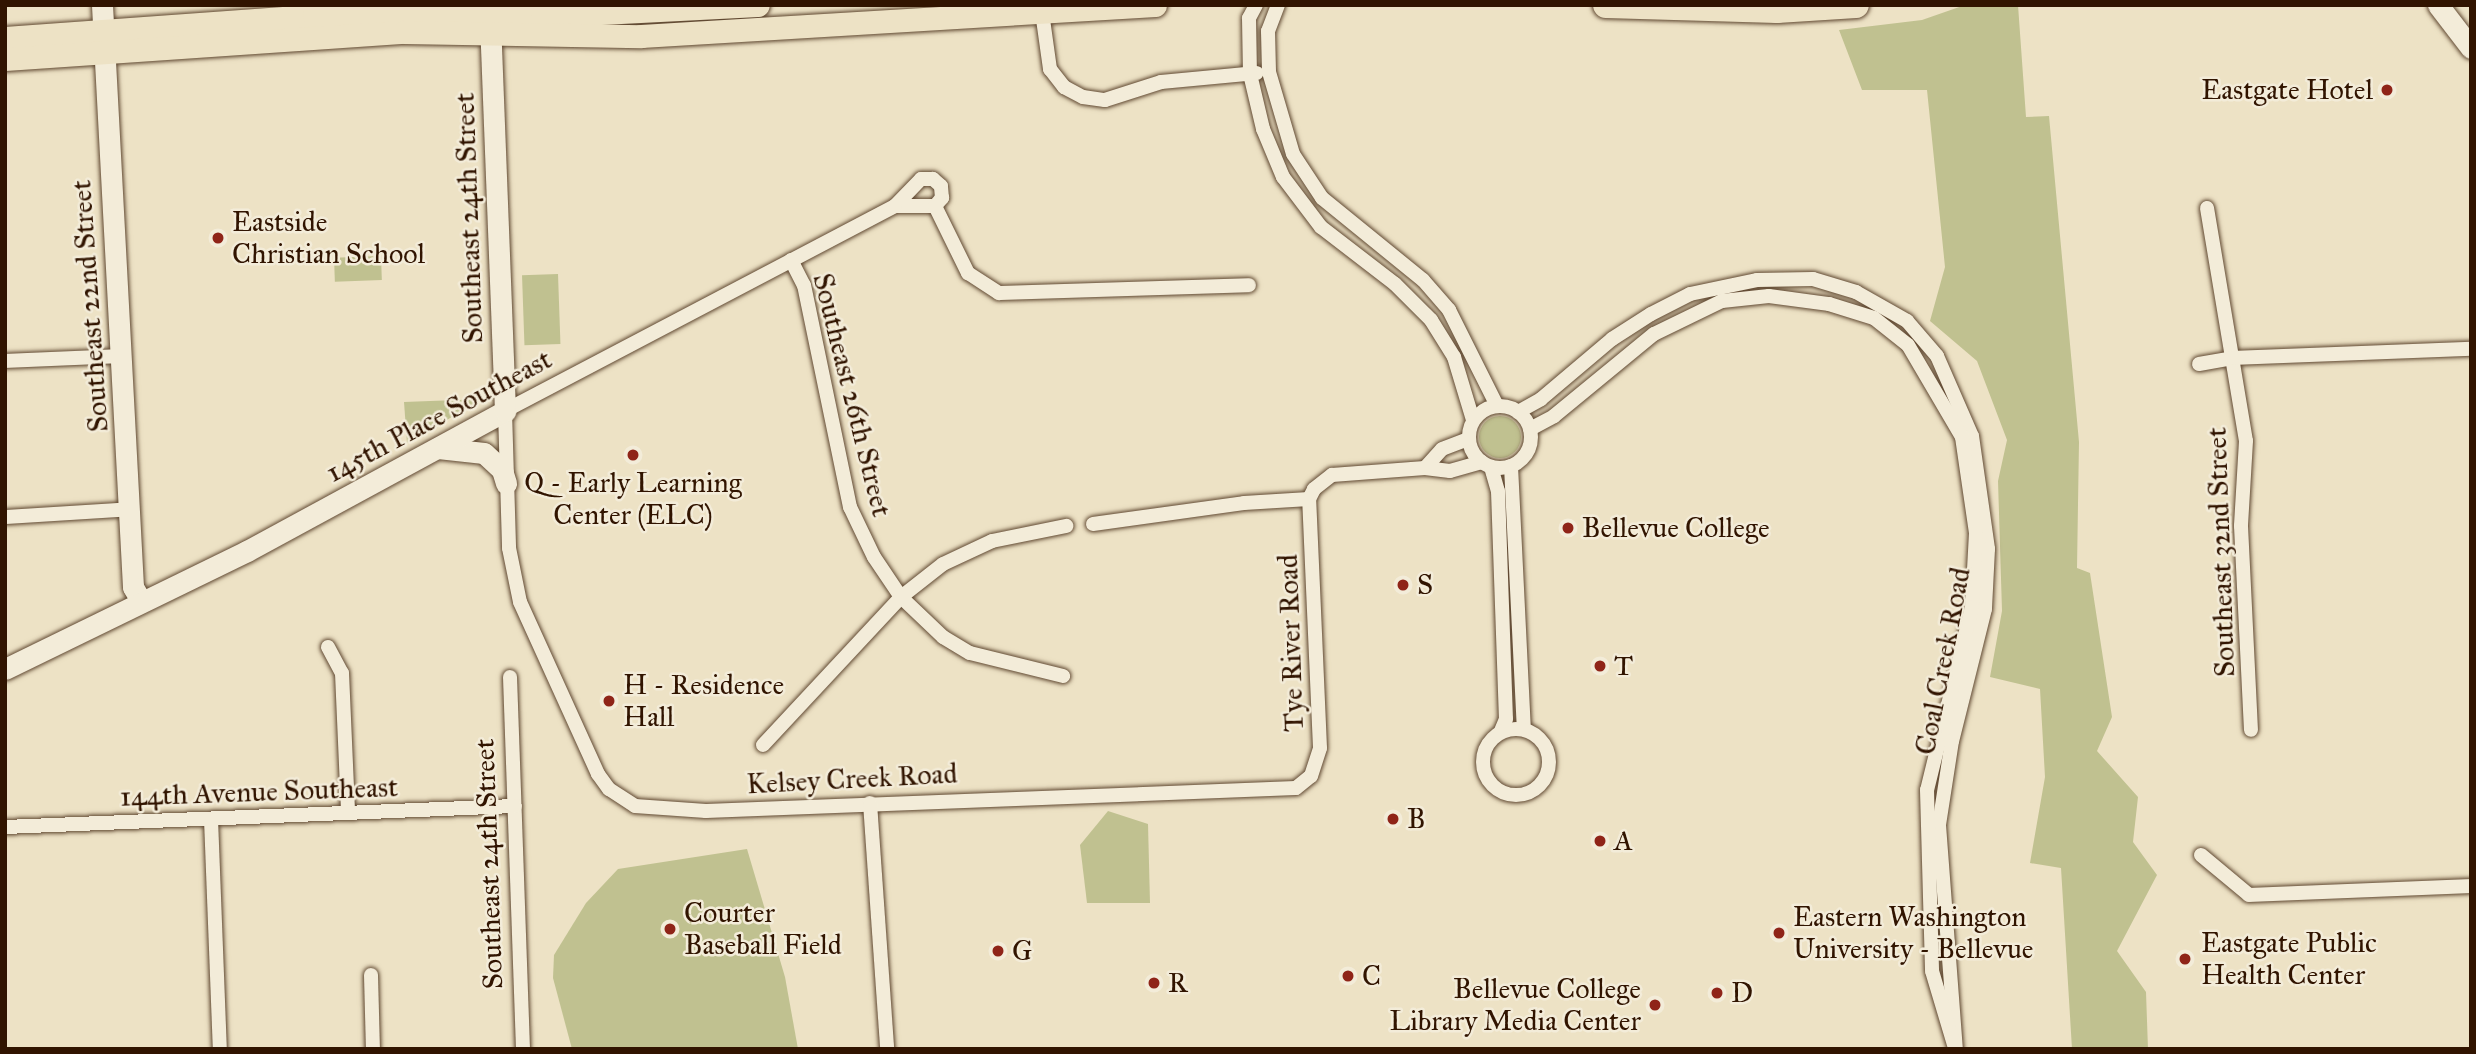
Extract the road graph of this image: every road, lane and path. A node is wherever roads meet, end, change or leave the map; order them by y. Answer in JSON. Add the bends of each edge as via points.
{"nodes":[{"id":1,"x":102,"y":5,"type":"edge"},
{"id":2,"x":758,"y":5,"type":"edge"},
{"id":3,"x":1155,"y":5,"type":"edge"},
{"id":4,"x":1256,"y":5,"type":"edge"},
{"id":5,"x":1278,"y":5,"type":"edge"},
{"id":6,"x":1606,"y":5,"type":"edge"},
{"id":7,"x":1857,"y":5,"type":"edge"},
{"id":8,"x":2438,"y":5,"type":"edge"},
{"id":9,"x":1042,"y":8,"type":"edge"},
{"id":10,"x":490,"y":26,"type":"junction"},
{"id":11,"x":5,"y":38,"type":"edge"},
{"id":12,"x":103,"y":42,"type":"junction"},
{"id":13,"x":2471,"y":48,"type":"edge"},
{"id":14,"x":5,"y":59,"type":"edge"},
{"id":15,"x":1269,"y":72,"type":"junction"},
{"id":16,"x":1250,"y":74,"type":"junction"},
{"id":17,"x":895,"y":206,"type":"junction"},
{"id":18,"x":934,"y":206,"type":"junction"},
{"id":19,"x":2207,"y":208,"type":"dead end"},
{"id":20,"x":791,"y":260,"type":"junction"},
{"id":21,"x":1249,"y":285,"type":"dead end"},
{"id":22,"x":2471,"y":349,"type":"edge"},
{"id":23,"x":121,"y":356,"type":"junction"},
{"id":24,"x":2232,"y":358,"type":"junction"},
{"id":25,"x":5,"y":361,"type":"edge"},
{"id":26,"x":2199,"y":364,"type":"dead end"},
{"id":27,"x":1497,"y":406,"type":"junction"},
{"id":28,"x":505,"y":411,"type":"junction"},
{"id":29,"x":1518,"y":412,"type":"junction"},
{"id":30,"x":1473,"y":420,"type":"junction"},
{"id":31,"x":1530,"y":429,"type":"junction"},
{"id":32,"x":1468,"y":439,"type":"junction"},
{"id":33,"x":432,"y":448,"type":"junction"},
{"id":34,"x":1487,"y":465,"type":"junction"},
{"id":35,"x":1511,"y":466,"type":"junction"},
{"id":36,"x":1425,"y":468,"type":"junction"},
{"id":37,"x":506,"y":483,"type":"junction"},
{"id":38,"x":1309,"y":499,"type":"junction"},
{"id":39,"x":131,"y":509,"type":"junction"},
{"id":40,"x":5,"y":517,"type":"edge"},
{"id":41,"x":1093,"y":524,"type":"dead end"},
{"id":42,"x":1066,"y":526,"type":"dead end"},
{"id":43,"x":901,"y":597,"type":"junction"},
{"id":44,"x":141,"y":601,"type":"junction"},
{"id":45,"x":531,"y":624,"type":"joint"},
{"id":46,"x":328,"y":647,"type":"dead end"},
{"id":47,"x":5,"y":668,"type":"edge"},
{"id":48,"x":1063,"y":676,"type":"dead end"},
{"id":49,"x":510,"y":677,"type":"dead end"},
{"id":50,"x":1524,"y":729,"type":"junction"},
{"id":51,"x":2251,"y":730,"type":"dead end"},
{"id":52,"x":1501,"y":732,"type":"junction"},
{"id":53,"x":763,"y":745,"type":"dead end"},
{"id":54,"x":1287,"y":788,"type":"joint"},
{"id":55,"x":870,"y":803,"type":"junction"},
{"id":56,"x":515,"y":806,"type":"junction"},
{"id":57,"x":348,"y":813,"type":"junction"},
{"id":58,"x":211,"y":819,"type":"junction"},
{"id":59,"x":5,"y":827,"type":"edge"},
{"id":60,"x":2201,"y":855,"type":"dead end"},
{"id":61,"x":2471,"y":886,"type":"edge"},
{"id":62,"x":371,"y":975,"type":"dead end"},
{"id":63,"x":1955,"y":1048,"type":"edge"},
{"id":64,"x":220,"y":1049,"type":"edge"},
{"id":65,"x":373,"y":1049,"type":"edge"},
{"id":66,"x":523,"y":1049,"type":"edge"},
{"id":67,"x":887,"y":1049,"type":"edge"}],
"edges":[{"from":1,"to":12,"type":"street","name":"Southeast 22nd Street"},
{"from":2,"to":10,"type":"main road"},
{"from":3,"to":9,"type":"main road"},
{"from":4,"to":16,"type":"street","via":[[1249,18]]},
{"from":5,"to":15,"type":"street","via":[[1268,32]]},
{"from":6,"to":7,"type":"highway","via":[[1777,10]]},
{"from":8,"to":13,"type":"street"},
{"from":9,"to":10,"type":"main road","via":[[641,36]]},
{"from":9,"to":16,"type":"street","via":[[1050,69],[1064,87],[1083,97],[1105,100],[1161,82]]},
{"from":10,"to":12,"type":"main road"},
{"from":10,"to":28,"type":"street","name":"Southeast 24th Street"},
{"from":11,"to":12,"type":"main road"},
{"from":12,"to":14,"type":"main road"},
{"from":12,"to":23,"type":"street","name":"Southeast 22nd Street"},
{"from":15,"to":16,"type":"street"},
{"from":15,"to":27,"type":"street","via":[[1283,130],[1306,177],[1340,215],[1423,280],[1449,310]]},
{"from":16,"to":30,"type":"street","via":[[1268,144],[1298,200],[1342,246],[1395,284],[1431,320],[1454,357]]},
{"from":17,"to":18,"type":"street"},
{"from":17,"to":18,"type":"street","via":[[927,178],[938,181],[943,192]]},
{"from":17,"to":20,"type":"street","name":"145th Place Southeast"},
{"from":18,"to":21,"type":"street","via":[[968,273],[999,293]]},
{"from":19,"to":24,"type":"street","name":"Southeast 32nd Street"},
{"from":20,"to":28,"type":"street","name":"145th Place Southeast"},
{"from":20,"to":43,"type":"street","name":"Southeast 26th Street","via":[[804,285],[850,507],[873,557]]},
{"from":22,"to":24,"type":"street"},
{"from":23,"to":25,"type":"street"},
{"from":23,"to":39,"type":"street","name":"Southeast 22nd Street"},
{"from":24,"to":26,"type":"street"},
{"from":24,"to":51,"type":"street","name":"Southeast 32nd Street","via":[[2246,441],[2241,526]]},
{"from":27,"to":29,"type":"street"},
{"from":27,"to":30,"type":"street"},
{"from":28,"to":33,"type":"street","name":"145th Place Southeast"},
{"from":28,"to":37,"type":"street","name":"Southeast 24th Street"},
{"from":29,"to":31,"type":"street"},
{"from":29,"to":63,"type":"street","name":"Coal Creek Road","via":[[1651,314],[1690,294],[1757,280],[1813,279],[1856,292],[1907,321],[1937,356],[1972,436],[1988,549],[1984,609],[1952,741],[1939,825]]},
{"from":30,"to":32,"type":"street"},
{"from":31,"to":35,"type":"street","via":[[1527,451]]},
{"from":31,"to":63,"type":"street","name":"Coal Creek Road","via":[[1554,416],[1654,334],[1721,301],[1769,296],[1819,302],[1874,318],[1908,345],[1962,437],[1976,533],[1972,607],[1937,744],[1926,824],[1932,971]]},
{"from":32,"to":34,"type":"street"},
{"from":32,"to":36,"type":"street","via":[[1442,449]]},
{"from":33,"to":37,"type":"street","via":[[484,453],[502,470]]},
{"from":33,"to":44,"type":"street","name":"145th Place Southeast","via":[[247,551]]},
{"from":34,"to":35,"type":"street"},
{"from":34,"to":36,"type":"street","via":[[1450,471]]},
{"from":34,"to":52,"type":"street","via":[[1498,491],[1506,719]]},
{"from":35,"to":50,"type":"street"},
{"from":36,"to":38,"type":"street","via":[[1332,475],[1320,481]]},
{"from":37,"to":45,"type":"street","name":"Southeast 24th Street","via":[[512,568]]},
{"from":38,"to":41,"type":"street"},
{"from":38,"to":54,"type":"street","name":"Tye River Road","via":[[1320,748],[1311,776],[1304,784]]},
{"from":39,"to":40,"type":"street"},
{"from":39,"to":44,"type":"street","name":"Southeast 22nd Street","via":[[134,587]]},
{"from":42,"to":43,"type":"street","via":[[975,546]]},
{"from":43,"to":48,"type":"street","name":"Southeast 26th Street","via":[[943,638],[970,653]]},
{"from":43,"to":53,"type":"street"},
{"from":44,"to":47,"type":"street","name":"145th Place Southeast"},
{"from":45,"to":55,"type":"street","name":"Kelsey Creek Road","via":[[588,756],[621,799],[669,812]]},
{"from":46,"to":57,"type":"street","via":[[342,673]]},
{"from":49,"to":56,"type":"street","name":"Southeast 24th Street"},
{"from":50,"to":52,"type":"street"},
{"from":50,"to":52,"type":"street","via":[[1545,745],[1549,764],[1536,789],[1517,795],[1495,787],[1483,767],[1488,743]]},
{"from":54,"to":55,"type":"street","name":"Kelsey Creek Road"},
{"from":55,"to":67,"type":"street"},
{"from":56,"to":57,"type":"street","name":"144th Avenue Southeast"},
{"from":56,"to":66,"type":"street","name":"Southeast 24th Street"},
{"from":57,"to":58,"type":"street","name":"144th Avenue Southeast"},
{"from":58,"to":59,"type":"street","name":"144th Avenue Southeast"},
{"from":58,"to":64,"type":"street"},
{"from":60,"to":61,"type":"street","via":[[2249,895]]},
{"from":62,"to":65,"type":"street"}]}
